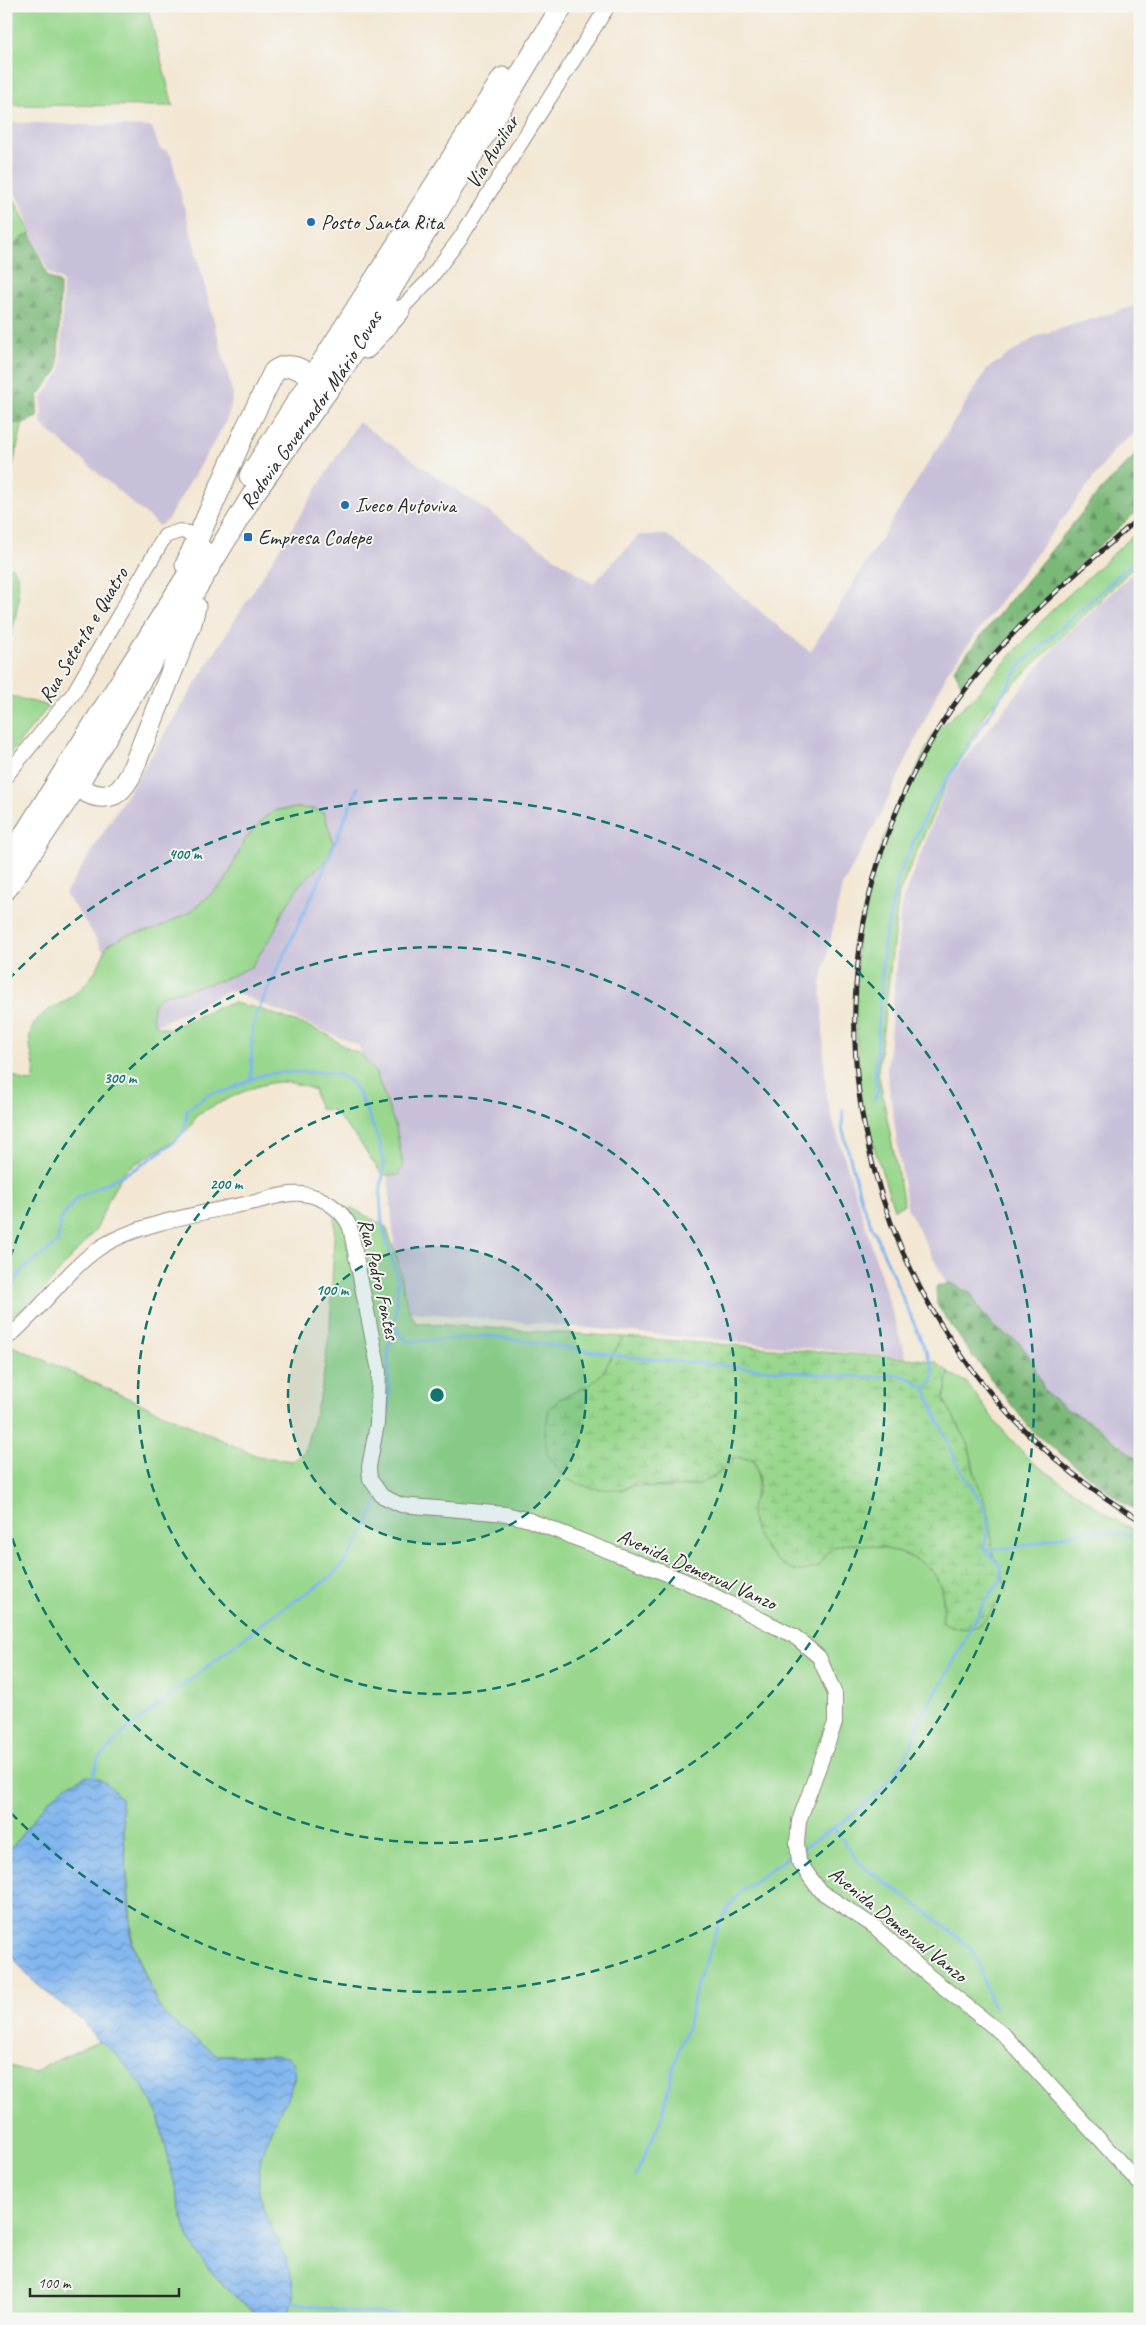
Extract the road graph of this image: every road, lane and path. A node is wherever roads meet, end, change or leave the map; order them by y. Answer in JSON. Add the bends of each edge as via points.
{"nodes":[{"id":1,"x":549,"y":6,"type":"edge"},
{"id":2,"x":562,"y":6,"type":"edge"},
{"id":3,"x":608,"y":6,"type":"edge"},
{"id":4,"x":389,"y":310,"type":"junction"},
{"id":5,"x":312,"y":378,"type":"junction"},
{"id":6,"x":305,"y":421,"type":"junction"},
{"id":7,"x":198,"y":535,"type":"junction"},
{"id":8,"x":191,"y":582,"type":"junction"},
{"id":9,"x":71,"y":759,"type":"junction"},
{"id":10,"x":6,"y":776,"type":"edge"},
{"id":11,"x":77,"y":785,"type":"junction"},
{"id":12,"x":6,"y":864,"type":"edge"},
{"id":13,"x":6,"y":889,"type":"edge"},
{"id":14,"x":6,"y":1339,"type":"edge"},
{"id":15,"x":382,"y":1496,"type":"joint"},
{"id":16,"x":1140,"y":2184,"type":"edge"}],
"edges":[{"from":1,"to":5,"type":"highway","name":"Rodovia Governador Mário Covas"},
{"from":2,"to":4,"type":"highway","name":"Rodovia Governador Mário Covas"},
{"from":3,"to":4,"type":"street","name":"Via Auxiliar","via":[[461,237],[425,285]]},
{"from":4,"to":6,"type":"highway","name":"Rodovia Governador Mário Covas"},
{"from":5,"to":6,"type":"highway","via":[[314,392]]},
{"from":5,"to":7,"type":"highway","via":[[295,367],[280,367],[274,372]]},
{"from":5,"to":8,"type":"highway","name":"Rodovia Governador Mário Covas"},
{"from":6,"to":8,"type":"highway","name":"Rodovia Governador Mário Covas"},
{"from":7,"to":8,"type":"highway","via":[[187,560]]},
{"from":7,"to":10,"type":"street","name":"Rua Setenta e Quatro","via":[[180,531],[165,536],[73,694]]},
{"from":8,"to":9,"type":"highway","name":"Rodovia Governador Mário Covas"},
{"from":8,"to":11,"type":"highway","name":"Rodovia Governador Mário Covas"},
{"from":8,"to":11,"type":"highway","via":[[190,623],[130,776],[115,794],[90,794]]},
{"from":9,"to":11,"type":"highway","via":[[72,776]]},
{"from":9,"to":12,"type":"highway","name":"Rodovia Governador Mário Covas"},
{"from":11,"to":13,"type":"highway","name":"Rodovia Governador Mário Covas"},
{"from":14,"to":15,"type":"street","name":"Rua Pedro Fontes","via":[[84,1260],[113,1240],[190,1216],[289,1195],[314,1197],[336,1208],[350,1227],[378,1371],[378,1424],[369,1466],[370,1480]]},
{"from":15,"to":16,"type":"street","name":"Avenida Demerval Vanzo","via":[[402,1505],[506,1514],[529,1520],[685,1582],[794,1636],[819,1657],[835,1694],[835,1723],[799,1821],[799,1862],[820,1891],[875,1928],[1005,2036]]}]}
